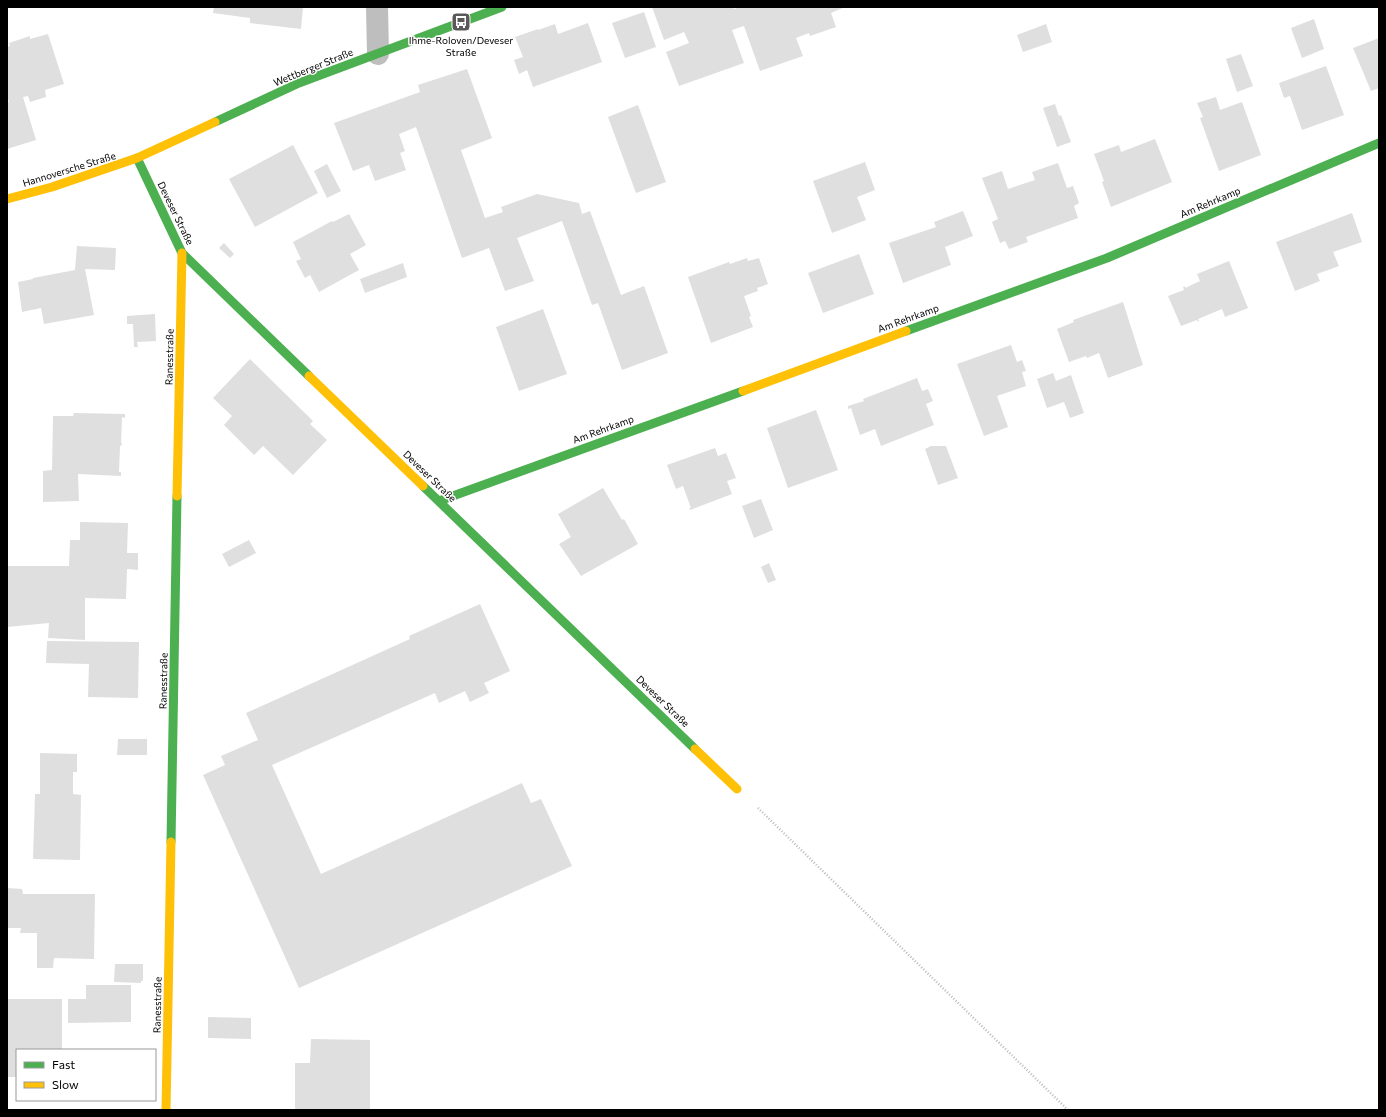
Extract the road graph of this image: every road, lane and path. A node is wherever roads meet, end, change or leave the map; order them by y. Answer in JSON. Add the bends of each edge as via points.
{"nodes":[{"id":1,"x":377,"y":7,"type":"edge"},
{"id":2,"x":502,"y":7,"type":"edge"},
{"id":3,"x":378,"y":54,"type":"junction"},
{"id":4,"x":1379,"y":143,"type":"edge"},
{"id":5,"x":137,"y":158,"type":"junction"},
{"id":6,"x":7,"y":199,"type":"edge"},
{"id":7,"x":182,"y":253,"type":"junction"},
{"id":8,"x":439,"y":501,"type":"junction"},
{"id":9,"x":737,"y":788,"type":"joint"},
{"id":10,"x":166,"y":1110,"type":"edge"},
{"id":11,"x":1068,"y":1110,"type":"edge"}],
"edges":[{"from":1,"to":3,"type":"street"},
{"from":2,"to":3,"type":"street","name":"Wettberger Straße"},
{"from":3,"to":5,"type":"street","name":"Wettberger Straße","via":[[299,83]]},
{"from":4,"to":8,"type":"street","name":"Am Rehrkamp","via":[[1107,258]]},
{"from":5,"to":6,"type":"street","name":"Hannoversche Straße","via":[[52,187]]},
{"from":5,"to":7,"type":"street","name":"Deveser Straße"},
{"from":7,"to":8,"type":"street","name":"Deveser Straße"},
{"from":7,"to":10,"type":"street","name":"Ranesstraße"},
{"from":8,"to":9,"type":"street","name":"Deveser Straße"},
{"from":9,"to":11,"type":"path"}]}
